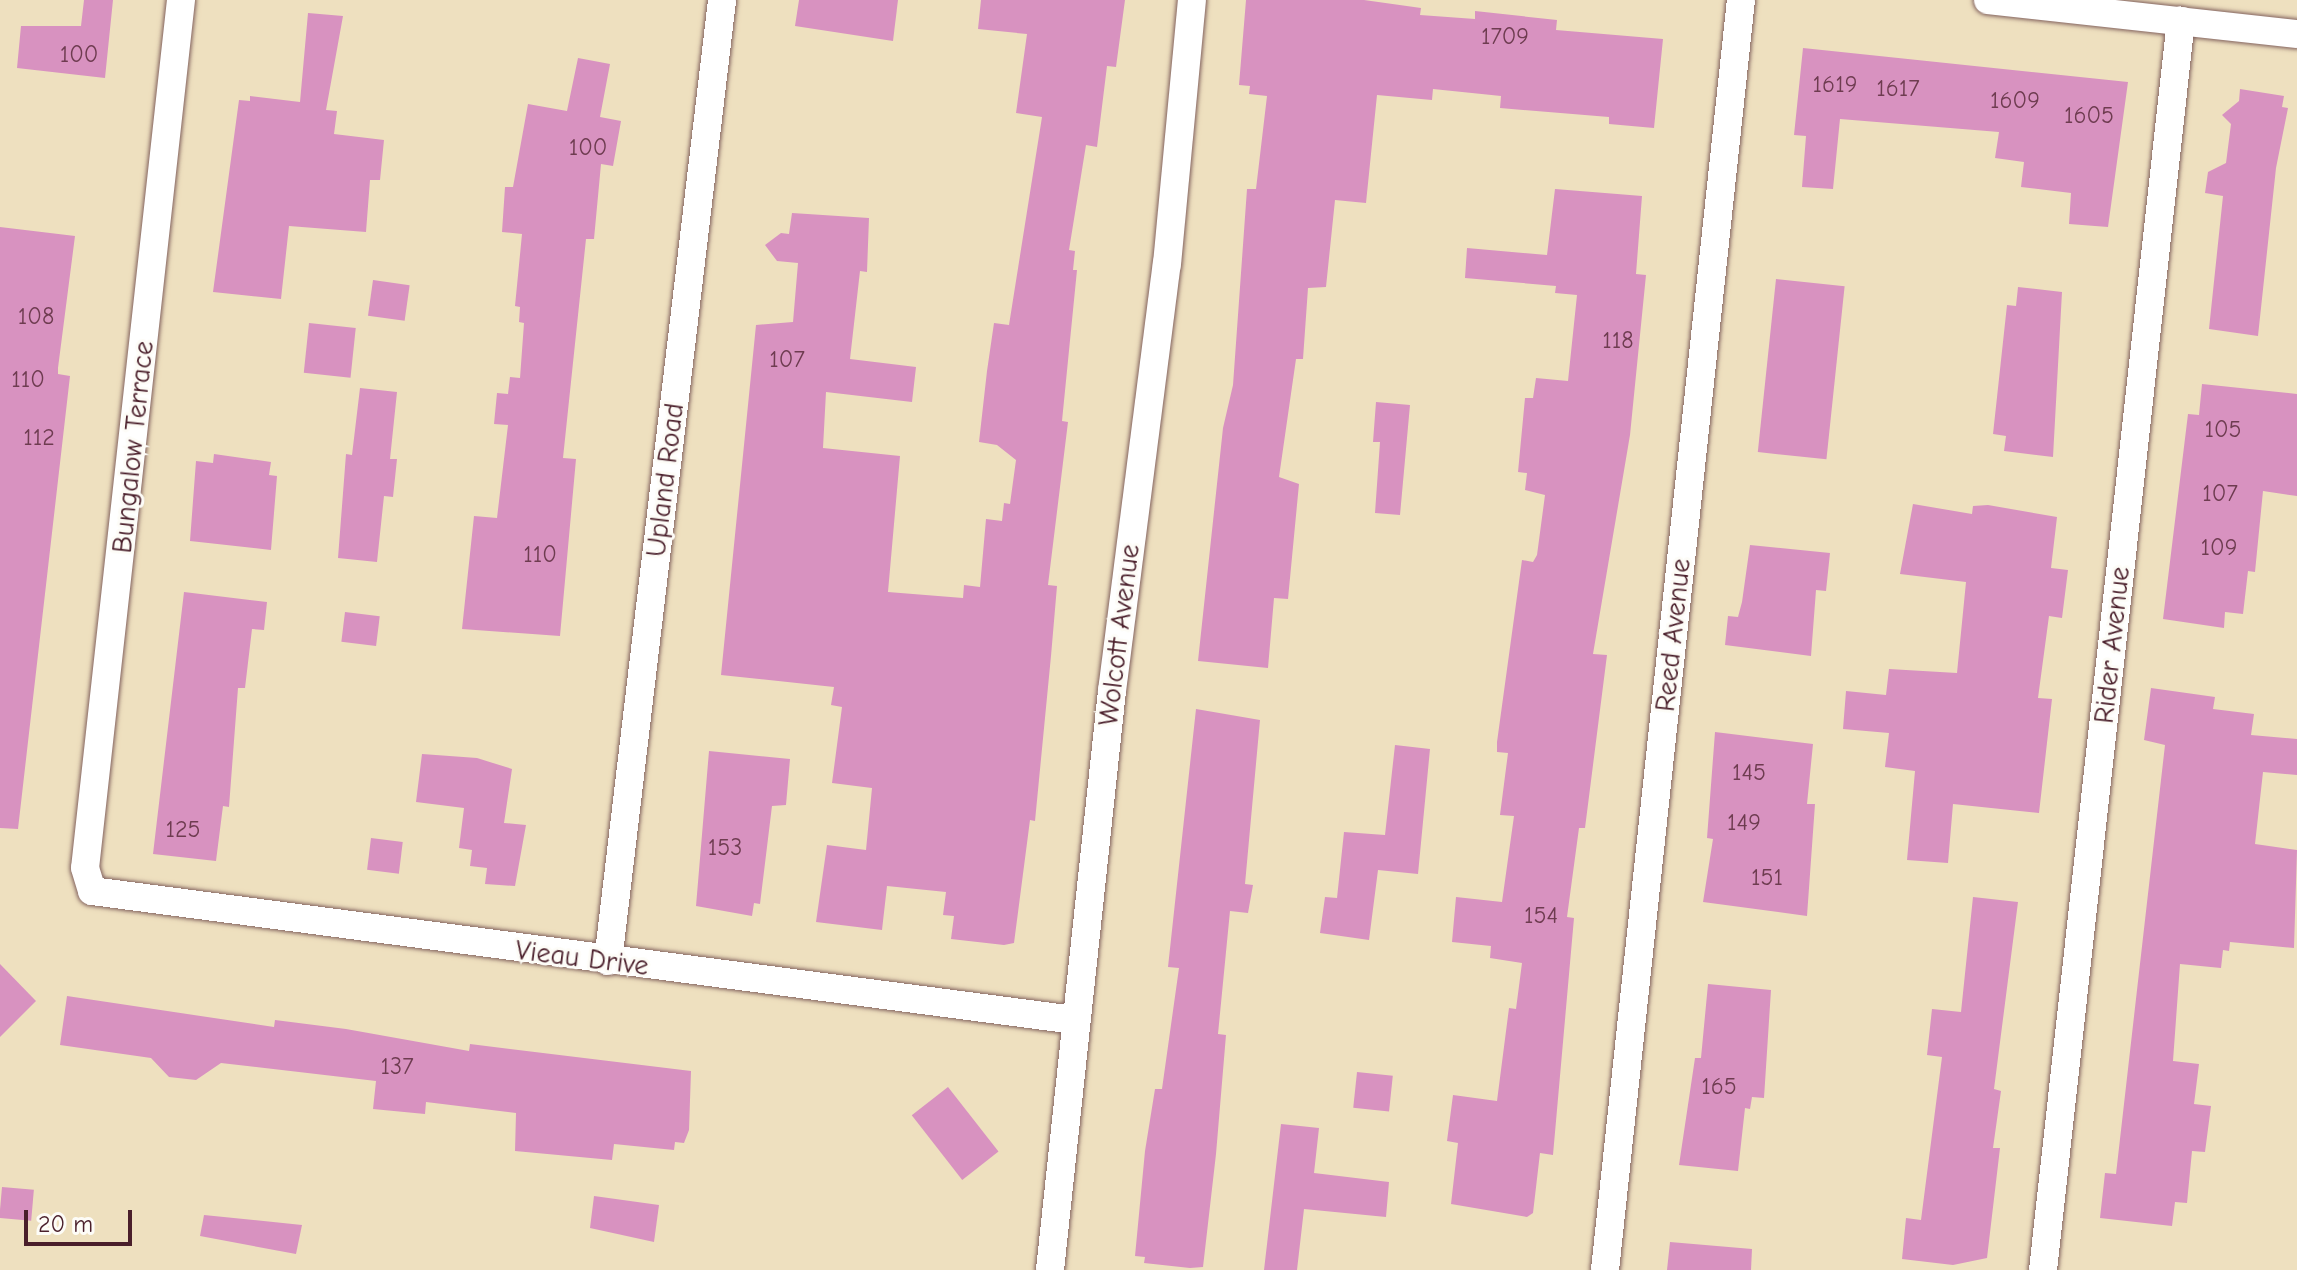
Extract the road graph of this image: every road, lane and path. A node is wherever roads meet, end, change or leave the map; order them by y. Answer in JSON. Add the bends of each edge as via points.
{"nodes":[{"id":1,"x":181,"y":0,"type":"edge"},
{"id":2,"x":722,"y":0,"type":"edge"},
{"id":3,"x":1192,"y":0,"type":"edge"},
{"id":4,"x":1741,"y":0,"type":"edge"},
{"id":5,"x":1988,"y":0,"type":"edge"},
{"id":6,"x":2181,"y":21,"type":"junction"},
{"id":7,"x":2297,"y":34,"type":"edge"},
{"id":8,"x":92,"y":891,"type":"joint"},
{"id":9,"x":608,"y":961,"type":"junction"},
{"id":10,"x":1075,"y":1020,"type":"junction"},
{"id":11,"x":1050,"y":1270,"type":"edge"},
{"id":12,"x":1605,"y":1270,"type":"edge"},
{"id":13,"x":2043,"y":1270,"type":"edge"}],
"edges":[{"from":1,"to":8,"type":"street","name":"Bungalow Terrace","via":[[85,868]]},
{"from":2,"to":9,"type":"street","name":"Upland Road"},
{"from":3,"to":10,"type":"street","name":"Wolcott Avenue","via":[[1167,264]]},
{"from":4,"to":12,"type":"street","name":"Reed Avenue"},
{"from":5,"to":6,"type":"street"},
{"from":6,"to":7,"type":"street"},
{"from":6,"to":13,"type":"street","name":"Rider Avenue"},
{"from":8,"to":9,"type":"street","name":"Vieau Drive"},
{"from":9,"to":10,"type":"street","name":"Vieau Drive"},
{"from":10,"to":11,"type":"street","name":"Wolcott Avenue"}]}
